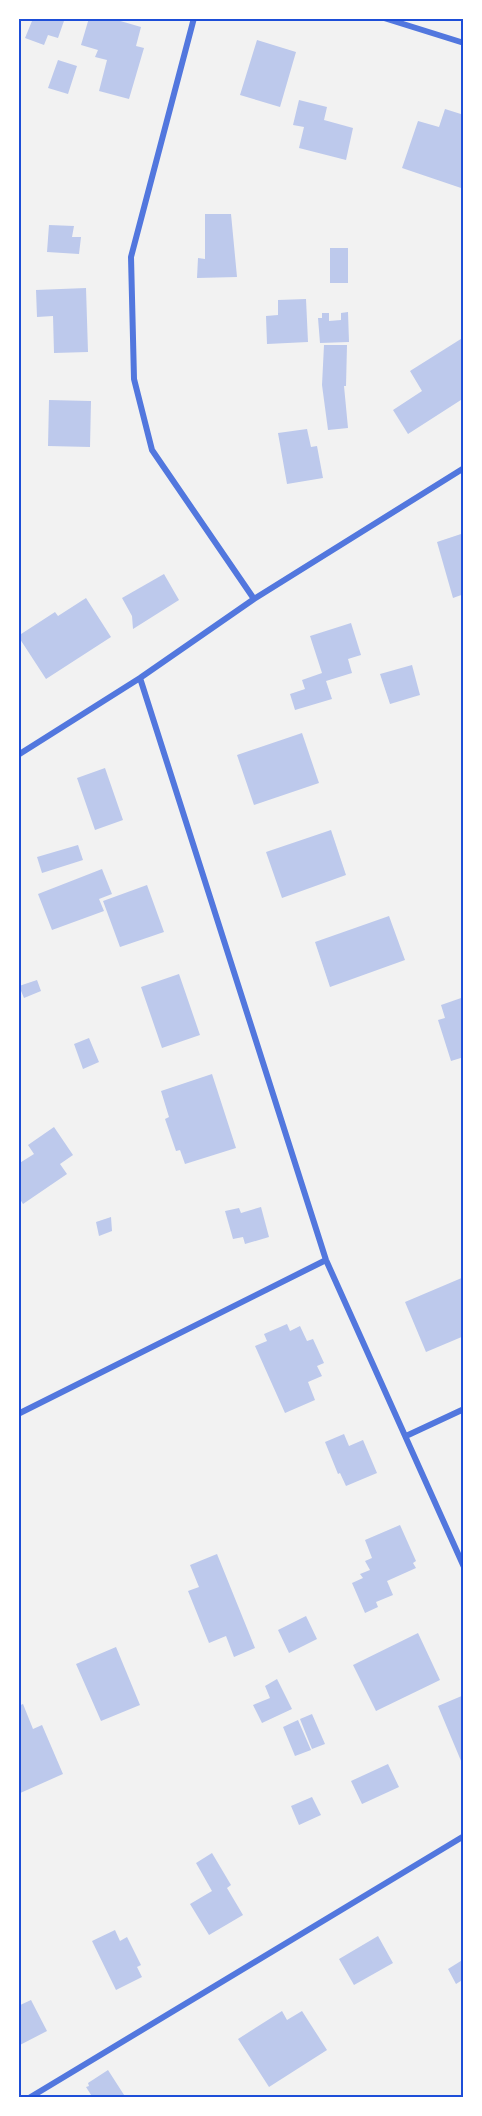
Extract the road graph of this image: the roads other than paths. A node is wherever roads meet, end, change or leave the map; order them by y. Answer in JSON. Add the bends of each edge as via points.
{"nodes":[{"id":1,"x":194,"y":18,"type":"edge"},
{"id":2,"x":384,"y":18,"type":"edge"},
{"id":3,"x":464,"y":43,"type":"edge"},
{"id":4,"x":464,"y":468,"type":"edge"},
{"id":5,"x":254,"y":599,"type":"junction"},
{"id":6,"x":140,"y":678,"type":"junction"},
{"id":7,"x":18,"y":755,"type":"edge"},
{"id":8,"x":326,"y":1260,"type":"junction"},
{"id":9,"x":464,"y":1409,"type":"edge"},
{"id":10,"x":18,"y":1414,"type":"edge"},
{"id":11,"x":406,"y":1436,"type":"junction"},
{"id":12,"x":464,"y":1567,"type":"edge"},
{"id":13,"x":464,"y":1836,"type":"edge"},
{"id":14,"x":29,"y":2098,"type":"edge"}],
"edges":[{"from":1,"to":5,"type":"street","via":[[131,256],[134,379],[152,450]]},
{"from":2,"to":3,"type":"street"},
{"from":4,"to":5,"type":"street"},
{"from":5,"to":6,"type":"street"},
{"from":6,"to":7,"type":"street"},
{"from":6,"to":8,"type":"street"},
{"from":8,"to":10,"type":"street"},
{"from":8,"to":11,"type":"street"},
{"from":9,"to":11,"type":"street"},
{"from":11,"to":12,"type":"street"},
{"from":13,"to":14,"type":"street"}]}
